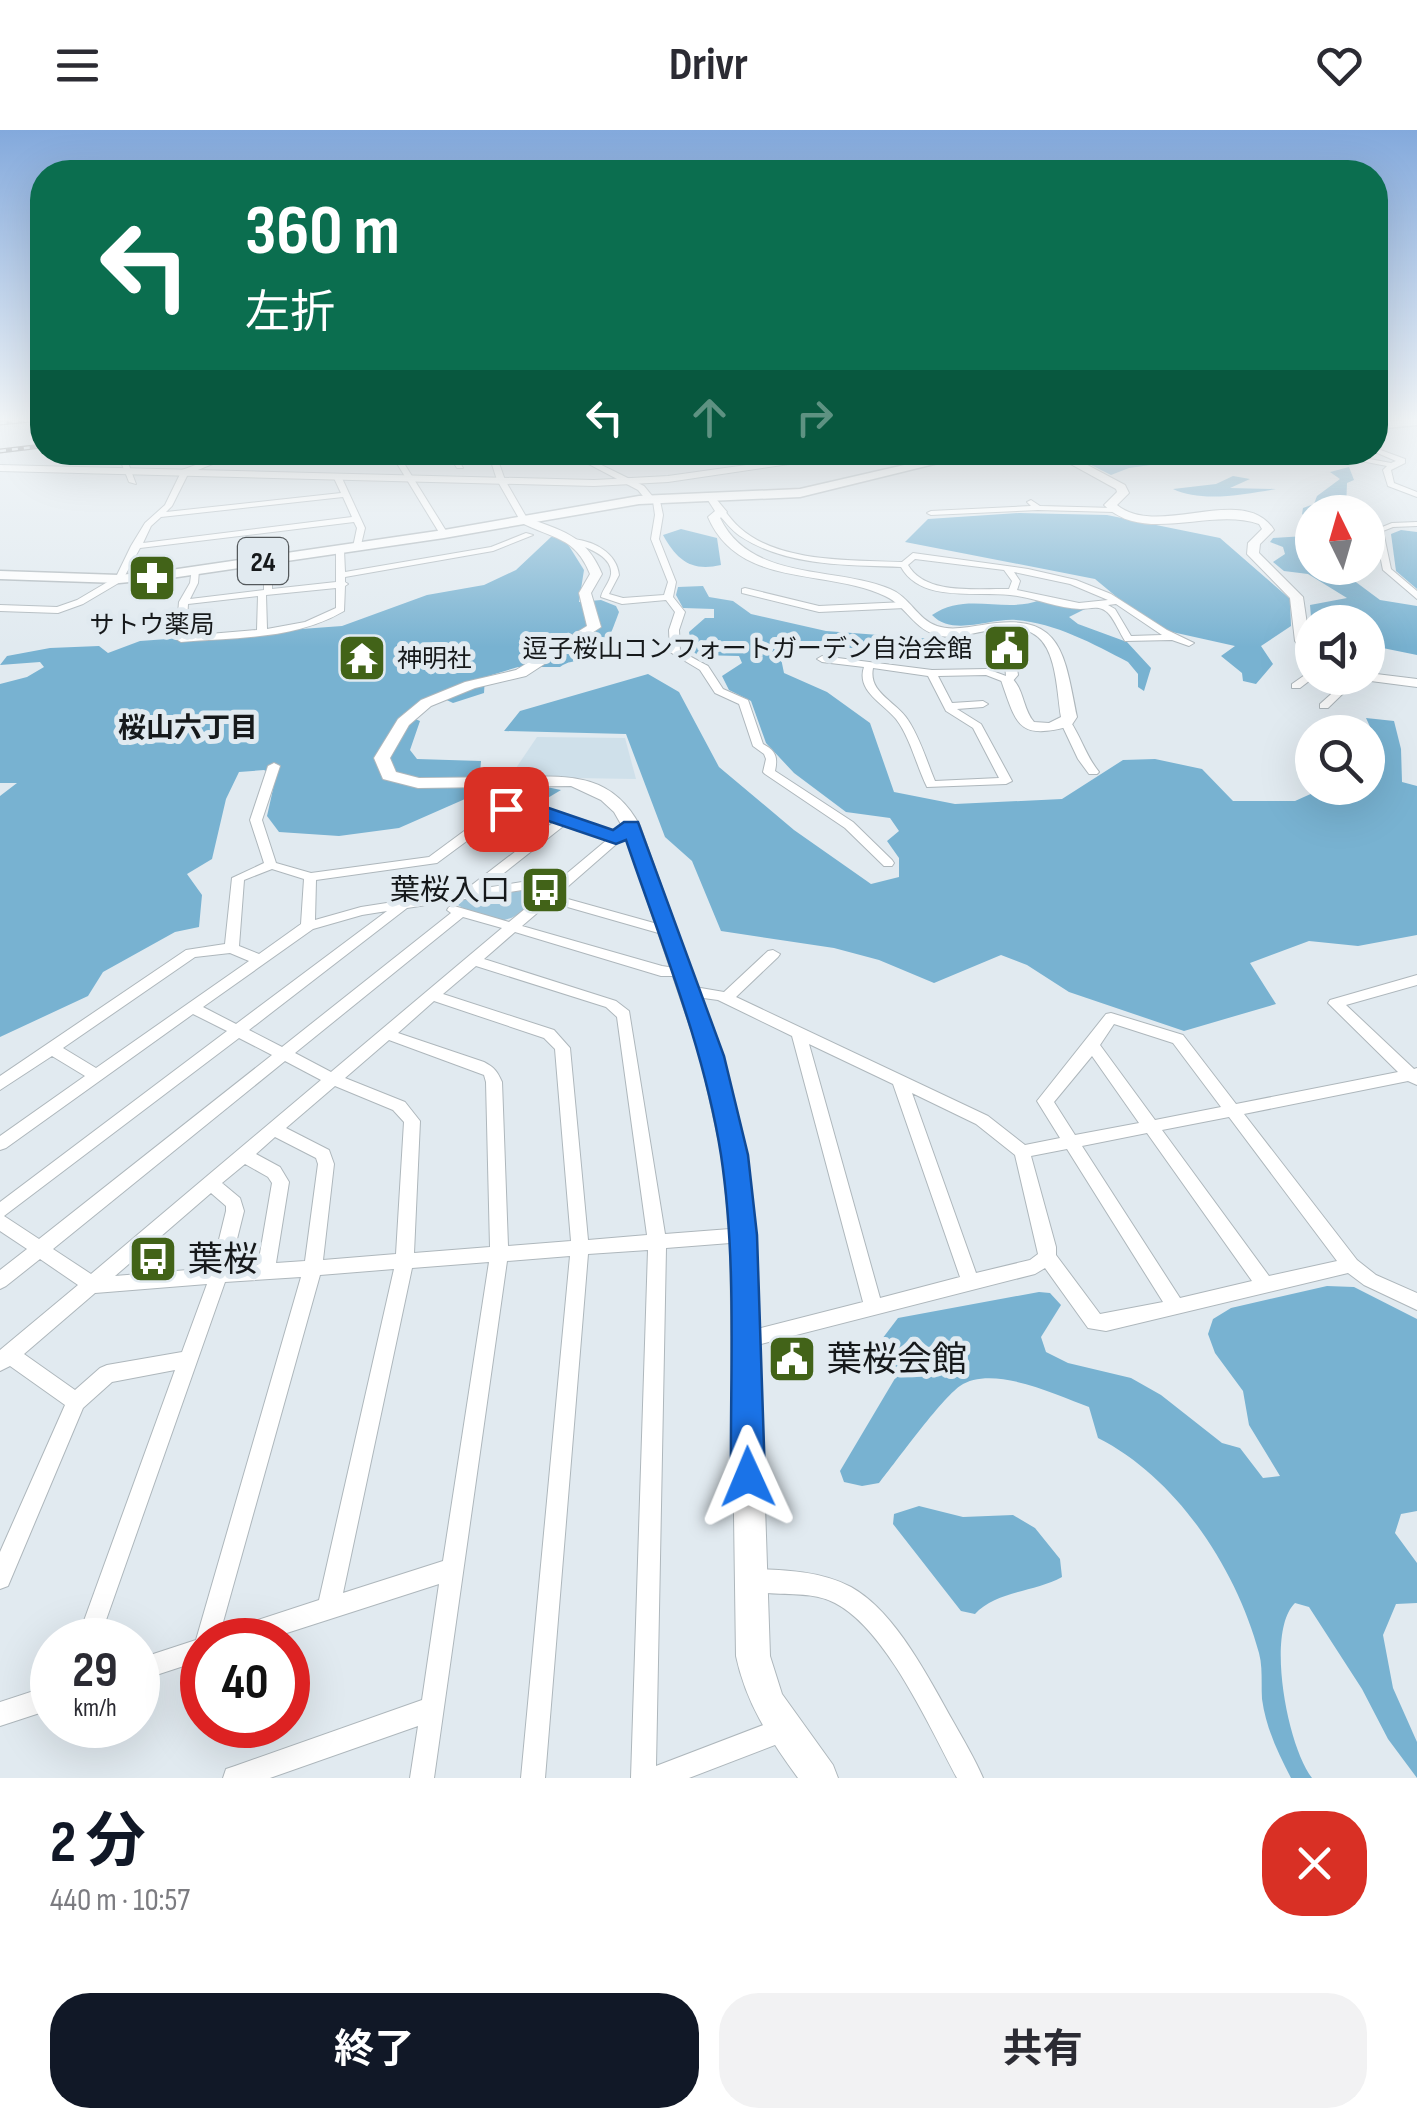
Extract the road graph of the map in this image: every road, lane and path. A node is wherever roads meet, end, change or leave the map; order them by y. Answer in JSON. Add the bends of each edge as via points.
{"nodes":[{"id":1,"x":173,"y":494,"type":"edge"},
{"id":2,"x":418,"y":494,"type":"edge"},
{"id":3,"x":508,"y":494,"type":"edge"},
{"id":4,"x":647,"y":494,"type":"edge"},
{"id":5,"x":780,"y":494,"type":"edge"},
{"id":6,"x":1122,"y":494,"type":"edge"},
{"id":7,"x":345,"y":495,"type":"joint"},
{"id":8,"x":712,"y":497,"type":"junction"},
{"id":9,"x":653,"y":498,"type":"junction"},
{"id":10,"x":1030,"y":501,"type":"dead end"},
{"id":11,"x":1038,"y":508,"type":"junction"},
{"id":12,"x":1114,"y":510,"type":"junction"},
{"id":13,"x":720,"y":512,"type":"junction"},
{"id":14,"x":931,"y":513,"type":"dead end"},
{"id":15,"x":159,"y":516,"type":"junction"},
{"id":16,"x":357,"y":519,"type":"junction"},
{"id":17,"x":1417,"y":524,"type":"edge"},
{"id":18,"x":526,"y":528,"type":"junction"},
{"id":19,"x":444,"y":534,"type":"junction"},
{"id":20,"x":576,"y":541,"type":"junction"},
{"id":21,"x":135,"y":546,"type":"junction"},
{"id":22,"x":357,"y":547,"type":"junction"},
{"id":23,"x":340,"y":550,"type":"junction"},
{"id":24,"x":268,"y":560,"type":"junction"},
{"id":25,"x":904,"y":565,"type":"junction"},
{"id":26,"x":195,"y":570,"type":"junction"},
{"id":27,"x":1008,"y":570,"type":"junction"},
{"id":28,"x":0,"y":575,"type":"edge"},
{"id":29,"x":118,"y":579,"type":"junction"},
{"id":30,"x":343,"y":580,"type":"junction"},
{"id":31,"x":744,"y":591,"type":"dead end"},
{"id":32,"x":1012,"y":592,"type":"junction"},
{"id":33,"x":265,"y":593,"type":"junction"},
{"id":34,"x":1417,"y":596,"type":"edge"},
{"id":35,"x":668,"y":597,"type":"junction"},
{"id":36,"x":184,"y":602,"type":"junction"},
{"id":37,"x":1114,"y":602,"type":"junction"},
{"id":38,"x":1099,"y":604,"type":"junction"},
{"id":39,"x":906,"y":605,"type":"junction"},
{"id":40,"x":1297,"y":605,"type":"edge"},
{"id":41,"x":0,"y":608,"type":"edge"},
{"id":42,"x":262,"y":630,"type":"junction"},
{"id":43,"x":1171,"y":638,"type":"junction"},
{"id":44,"x":1189,"y":643,"type":"dead end"},
{"id":45,"x":1008,"y":644,"type":"dead end"},
{"id":46,"x":822,"y":660,"type":"dead end"},
{"id":47,"x":870,"y":665,"type":"junction"},
{"id":48,"x":932,"y":673,"type":"junction"},
{"id":49,"x":1385,"y":679,"type":"edge"},
{"id":50,"x":1008,"y":680,"type":"junction"},
{"id":51,"x":1417,"y":682,"type":"edge"},
{"id":52,"x":1336,"y":695,"type":"edge"},
{"id":53,"x":982,"y":704,"type":"dead end"},
{"id":54,"x":948,"y":706,"type":"junction"},
{"id":55,"x":1324,"y":706,"type":"dead end"},
{"id":56,"x":1066,"y":724,"type":"junction"},
{"id":57,"x":274,"y":766,"type":"dead end"},
{"id":58,"x":1093,"y":772,"type":"dead end"},
{"id":59,"x":564,"y":820,"type":"junction"},
{"id":60,"x":624,"y":832,"type":"junction"},
{"id":61,"x":888,"y":863,"type":"dead end"},
{"id":62,"x":271,"y":865,"type":"junction"},
{"id":63,"x":310,"y":877,"type":"junction"},
{"id":64,"x":566,"y":879,"type":"junction"},
{"id":65,"x":548,"y":898,"type":"junction"},
{"id":66,"x":464,"y":904,"type":"junction"},
{"id":67,"x":402,"y":905,"type":"junction"},
{"id":68,"x":308,"y":926,"type":"junction"},
{"id":69,"x":513,"y":926,"type":"junction"},
{"id":70,"x":668,"y":931,"type":"junction"},
{"id":71,"x":232,"y":948,"type":"junction"},
{"id":72,"x":773,"y":954,"type":"dead end"},
{"id":73,"x":257,"y":959,"type":"junction"},
{"id":74,"x":473,"y":960,"type":"junction"},
{"id":75,"x":1417,"y":980,"type":"edge"},
{"id":76,"x":685,"y":982,"type":"junction"},
{"id":77,"x":432,"y":994,"type":"junction"},
{"id":78,"x":726,"y":998,"type":"junction"},
{"id":79,"x":191,"y":1007,"type":"junction"},
{"id":80,"x":238,"y":1030,"type":"junction"},
{"id":81,"x":798,"y":1032,"type":"junction"},
{"id":82,"x":386,"y":1034,"type":"junction"},
{"id":83,"x":1092,"y":1045,"type":"junction"},
{"id":84,"x":52,"y":1049,"type":"junction"},
{"id":85,"x":283,"y":1054,"type":"junction"},
{"id":86,"x":96,"y":1075,"type":"junction"},
{"id":87,"x":1415,"y":1077,"type":"edge"},
{"id":88,"x":332,"y":1079,"type":"junction"},
{"id":89,"x":900,"y":1082,"type":"junction"},
{"id":90,"x":0,"y":1084,"type":"edge"},
{"id":91,"x":1230,"y":1110,"type":"junction"},
{"id":92,"x":1152,"y":1126,"type":"junction"},
{"id":93,"x":273,"y":1130,"type":"junction"},
{"id":94,"x":1073,"y":1143,"type":"junction"},
{"id":95,"x":0,"y":1144,"type":"edge"},
{"id":96,"x":1022,"y":1152,"type":"junction"},
{"id":97,"x":243,"y":1155,"type":"junction"},
{"id":98,"x":210,"y":1184,"type":"junction"},
{"id":99,"x":0,"y":1211,"type":"edge"},
{"id":100,"x":0,"y":1222,"type":"edge"},
{"id":101,"x":743,"y":1235,"type":"junction"},
{"id":102,"x":658,"y":1241,"type":"junction"},
{"id":103,"x":580,"y":1247,"type":"junction"},
{"id":104,"x":40,"y":1249,"type":"junction"},
{"id":105,"x":498,"y":1253,"type":"junction"},
{"id":106,"x":1046,"y":1257,"type":"junction"},
{"id":107,"x":405,"y":1260,"type":"junction"},
{"id":108,"x":1351,"y":1266,"type":"junction"},
{"id":109,"x":313,"y":1268,"type":"junction"},
{"id":110,"x":266,"y":1271,"type":"junction"},
{"id":111,"x":220,"y":1275,"type":"junction"},
{"id":112,"x":0,"y":1281,"type":"edge"},
{"id":113,"x":970,"y":1282,"type":"junction"},
{"id":114,"x":93,"y":1285,"type":"junction"},
{"id":115,"x":1265,"y":1286,"type":"junction"},
{"id":116,"x":1417,"y":1302,"type":"edge"},
{"id":117,"x":874,"y":1306,"type":"junction"},
{"id":118,"x":1176,"y":1307,"type":"junction"},
{"id":119,"x":744,"y":1340,"type":"junction"},
{"id":120,"x":5,"y":1358,"type":"edge"},
{"id":121,"x":190,"y":1358,"type":"junction"},
{"id":122,"x":76,"y":1402,"type":"junction"},
{"id":123,"x":451,"y":1570,"type":"junction"},
{"id":124,"x":0,"y":1578,"type":"edge"},
{"id":125,"x":751,"y":1580,"type":"junction"},
{"id":126,"x":328,"y":1608,"type":"junction"},
{"id":127,"x":96,"y":1618,"type":"edge"},
{"id":128,"x":213,"y":1618,"type":"edge"},
{"id":129,"x":297,"y":1618,"type":"edge"},
{"id":130,"x":30,"y":1704,"type":"edge"},
{"id":131,"x":431,"y":1709,"type":"junction"},
{"id":132,"x":0,"y":1714,"type":"edge"},
{"id":133,"x":784,"y":1729,"type":"junction"},
{"id":134,"x":701,"y":1770,"type":"edge"},
{"id":135,"x":235,"y":1778,"type":"edge"},
{"id":136,"x":422,"y":1778,"type":"edge"},
{"id":137,"x":533,"y":1778,"type":"edge"},
{"id":138,"x":643,"y":1778,"type":"edge"},
{"id":139,"x":656,"y":1778,"type":"edge"},
{"id":140,"x":820,"y":1778,"type":"edge"},
{"id":141,"x":971,"y":1778,"type":"edge"}],
"edges":[{"from":1,"to":15,"type":"street"},
{"from":2,"to":19,"type":"street"},
{"from":3,"to":18,"type":"street"},
{"from":4,"to":9,"type":"street"},
{"from":5,"to":8,"type":"main road","number":"24"},
{"from":6,"to":12,"type":"street","via":[[1110,505]]},
{"from":7,"to":15,"type":"street"},
{"from":7,"to":16,"type":"street"},
{"from":8,"to":9,"type":"main road","number":"24"},
{"from":8,"to":13,"type":"street"},
{"from":9,"to":18,"type":"main road","number":"24"},
{"from":9,"to":35,"type":"street","via":[[659,515],[655,539],[672,582]]},
{"from":10,"to":11,"type":"street"},
{"from":11,"to":12,"type":"street"},
{"from":11,"to":14,"type":"street"},
{"from":12,"to":40,"type":"street","via":[[1146,521],[1222,511],[1261,520],[1268,530],[1254,543],[1254,556]]},
{"from":13,"to":25,"type":"street","via":[[740,533],[791,554]]},
{"from":13,"to":39,"type":"street","via":[[716,525],[762,563],[884,590]]},
{"from":15,"to":21,"type":"street"},
{"from":16,"to":21,"type":"street"},
{"from":16,"to":22,"type":"street"},
{"from":17,"to":34,"type":"street","via":[[1380,530],[1387,570]]},
{"from":18,"to":19,"type":"main road","number":"24"},
{"from":18,"to":20,"type":"street"},
{"from":18,"to":30,"type":"street","via":[[492,549]]},
{"from":19,"to":22,"type":"main road","number":"24"},
{"from":20,"to":35,"type":"street","via":[[614,567],[604,596]]},
{"from":20,"to":60,"type":"street","via":[[595,569],[585,593],[594,622],[590,632],[520,673],[426,703],[402,722],[383,767],[418,783],[591,786],[617,802]]},
{"from":21,"to":29,"type":"street"},
{"from":22,"to":23,"type":"main road","number":"24"},
{"from":23,"to":24,"type":"main road","number":"24"},
{"from":23,"to":30,"type":"street"},
{"from":24,"to":26,"type":"main road","number":"24"},
{"from":24,"to":33,"type":"street"},
{"from":25,"to":27,"type":"street","via":[[912,556]]},
{"from":25,"to":32,"type":"street","via":[[914,579],[939,589]]},
{"from":26,"to":29,"type":"main road","number":"24"},
{"from":26,"to":36,"type":"street"},
{"from":27,"to":32,"type":"street","via":[[1016,581]]},
{"from":27,"to":37,"type":"street","via":[[1041,572]]},
{"from":28,"to":29,"type":"main road","number":"24"},
{"from":29,"to":41,"type":"street","via":[[58,610]]},
{"from":30,"to":33,"type":"street"},
{"from":30,"to":42,"type":"street","via":[[341,609],[333,615]]},
{"from":31,"to":39,"type":"street","via":[[819,609]]},
{"from":32,"to":38,"type":"street"},
{"from":33,"to":36,"type":"street"},
{"from":33,"to":42,"type":"street"},
{"from":35,"to":61,"type":"street","via":[[680,612],[675,652],[744,702],[758,746],[772,759],[768,772],[849,825]]},
{"from":36,"to":42,"type":"street","via":[[181,638]]},
{"from":37,"to":38,"type":"street"},
{"from":37,"to":43,"type":"street"},
{"from":38,"to":43,"type":"street","via":[[1112,611],[1128,639]]},
{"from":39,"to":56,"type":"street","via":[[916,622],[940,632],[1017,626],[1045,636],[1070,717]]},
{"from":43,"to":44,"type":"street"},
{"from":45,"to":50,"type":"street"},
{"from":46,"to":47,"type":"street"},
{"from":47,"to":48,"type":"street"},
{"from":47,"to":54,"type":"street","via":[[868,687],[903,720],[931,785],[1006,781],[976,726]]},
{"from":48,"to":50,"type":"street","via":[[987,672]]},
{"from":48,"to":54,"type":"street"},
{"from":49,"to":51,"type":"street"},
{"from":50,"to":56,"type":"street","via":[[1024,722]]},
{"from":52,"to":55,"type":"street"},
{"from":53,"to":54,"type":"street"},
{"from":56,"to":58,"type":"street"},
{"from":57,"to":62,"type":"street","via":[[256,820]]},
{"from":59,"to":60,"type":"street"},
{"from":59,"to":63,"type":"street","via":[[524,807],[506,809],[432,860]]},
{"from":59,"to":66,"type":"street"},
{"from":60,"to":64,"type":"street"},
{"from":60,"to":70,"type":"street"},
{"from":62,"to":63,"type":"street"},
{"from":62,"to":71,"type":"street","via":[[238,878]]},
{"from":63,"to":68,"type":"street"},
{"from":64,"to":65,"type":"street"},
{"from":64,"to":66,"type":"street"},
{"from":65,"to":69,"type":"street"},
{"from":65,"to":70,"type":"street"},
{"from":66,"to":67,"type":"street"},
{"from":66,"to":69,"type":"street"},
{"from":66,"to":85,"type":"street"},
{"from":67,"to":68,"type":"street"},
{"from":67,"to":80,"type":"street"},
{"from":68,"to":73,"type":"street"},
{"from":69,"to":74,"type":"street"},
{"from":69,"to":76,"type":"street"},
{"from":70,"to":76,"type":"street"},
{"from":71,"to":73,"type":"street"},
{"from":71,"to":84,"type":"street","via":[[191,953]]},
{"from":72,"to":78,"type":"street"},
{"from":73,"to":79,"type":"street"},
{"from":74,"to":77,"type":"street"},
{"from":74,"to":102,"type":"street","via":[[610,1004],[624,1015]]},
{"from":75,"to":87,"type":"street","via":[[1334,1003]]},
{"from":76,"to":78,"type":"street"},
{"from":76,"to":101,"type":"street","via":[[726,1108]]},
{"from":77,"to":82,"type":"street"},
{"from":77,"to":103,"type":"street","via":[[549,1034],[562,1048]]},
{"from":78,"to":81,"type":"street"},
{"from":79,"to":80,"type":"street"},
{"from":79,"to":86,"type":"street"},
{"from":80,"to":85,"type":"street"},
{"from":80,"to":99,"type":"street"},
{"from":81,"to":89,"type":"street"},
{"from":81,"to":117,"type":"street"},
{"from":82,"to":88,"type":"street"},
{"from":82,"to":105,"type":"street","via":[[490,1072]]},
{"from":83,"to":91,"type":"street","via":[[1112,1018],[1172,1034]]},
{"from":83,"to":92,"type":"street"},
{"from":83,"to":94,"type":"street","via":[[1046,1101]]},
{"from":84,"to":86,"type":"street"},
{"from":84,"to":90,"type":"street"},
{"from":85,"to":88,"type":"street"},
{"from":85,"to":104,"type":"street"},
{"from":86,"to":95,"type":"street"},
{"from":87,"to":91,"type":"street"},
{"from":88,"to":93,"type":"street"},
{"from":88,"to":107,"type":"street","via":[[400,1106],[412,1121]]},
{"from":89,"to":96,"type":"street","via":[[982,1120]]},
{"from":89,"to":113,"type":"street"},
{"from":91,"to":92,"type":"street"},
{"from":91,"to":108,"type":"street"},
{"from":92,"to":94,"type":"street"},
{"from":92,"to":115,"type":"street"},
{"from":93,"to":97,"type":"street"},
{"from":93,"to":109,"type":"street","via":[[323,1154],[326,1164]]},
{"from":94,"to":96,"type":"street"},
{"from":94,"to":118,"type":"street"},
{"from":96,"to":106,"type":"street"},
{"from":97,"to":98,"type":"street"},
{"from":97,"to":110,"type":"street","via":[[281,1182]]},
{"from":98,"to":111,"type":"street","via":[[236,1211]]},
{"from":98,"to":114,"type":"street"},
{"from":100,"to":104,"type":"street"},
{"from":101,"to":102,"type":"street"},
{"from":101,"to":119,"type":"street"},
{"from":102,"to":103,"type":"street"},
{"from":102,"to":138,"type":"street"},
{"from":103,"to":105,"type":"street"},
{"from":103,"to":137,"type":"street"},
{"from":104,"to":112,"type":"street"},
{"from":104,"to":114,"type":"street"},
{"from":105,"to":107,"type":"street"},
{"from":105,"to":123,"type":"street"},
{"from":106,"to":113,"type":"street"},
{"from":106,"to":118,"type":"street","via":[[1094,1322]]},
{"from":107,"to":109,"type":"street"},
{"from":107,"to":126,"type":"street"},
{"from":108,"to":115,"type":"street"},
{"from":108,"to":116,"type":"street"},
{"from":109,"to":110,"type":"street"},
{"from":109,"to":128,"type":"street"},
{"from":110,"to":111,"type":"street"},
{"from":111,"to":114,"type":"street"},
{"from":111,"to":121,"type":"street"},
{"from":113,"to":117,"type":"street"},
{"from":114,"to":120,"type":"street"},
{"from":115,"to":118,"type":"street"},
{"from":117,"to":119,"type":"street"},
{"from":119,"to":125,"type":"street"},
{"from":120,"to":122,"type":"street"},
{"from":121,"to":122,"type":"street","via":[[107,1374]]},
{"from":121,"to":127,"type":"street"},
{"from":122,"to":124,"type":"street"},
{"from":123,"to":126,"type":"street"},
{"from":123,"to":131,"type":"street"},
{"from":125,"to":133,"type":"street","via":[[757,1681]]},
{"from":125,"to":141,"type":"street","via":[[816,1585],[868,1612]]},
{"from":126,"to":129,"type":"street"},
{"from":130,"to":132,"type":"street"},
{"from":131,"to":135,"type":"street"},
{"from":131,"to":136,"type":"street"},
{"from":133,"to":134,"type":"street"},
{"from":133,"to":140,"type":"street"},
{"from":134,"to":139,"type":"street"}]}
